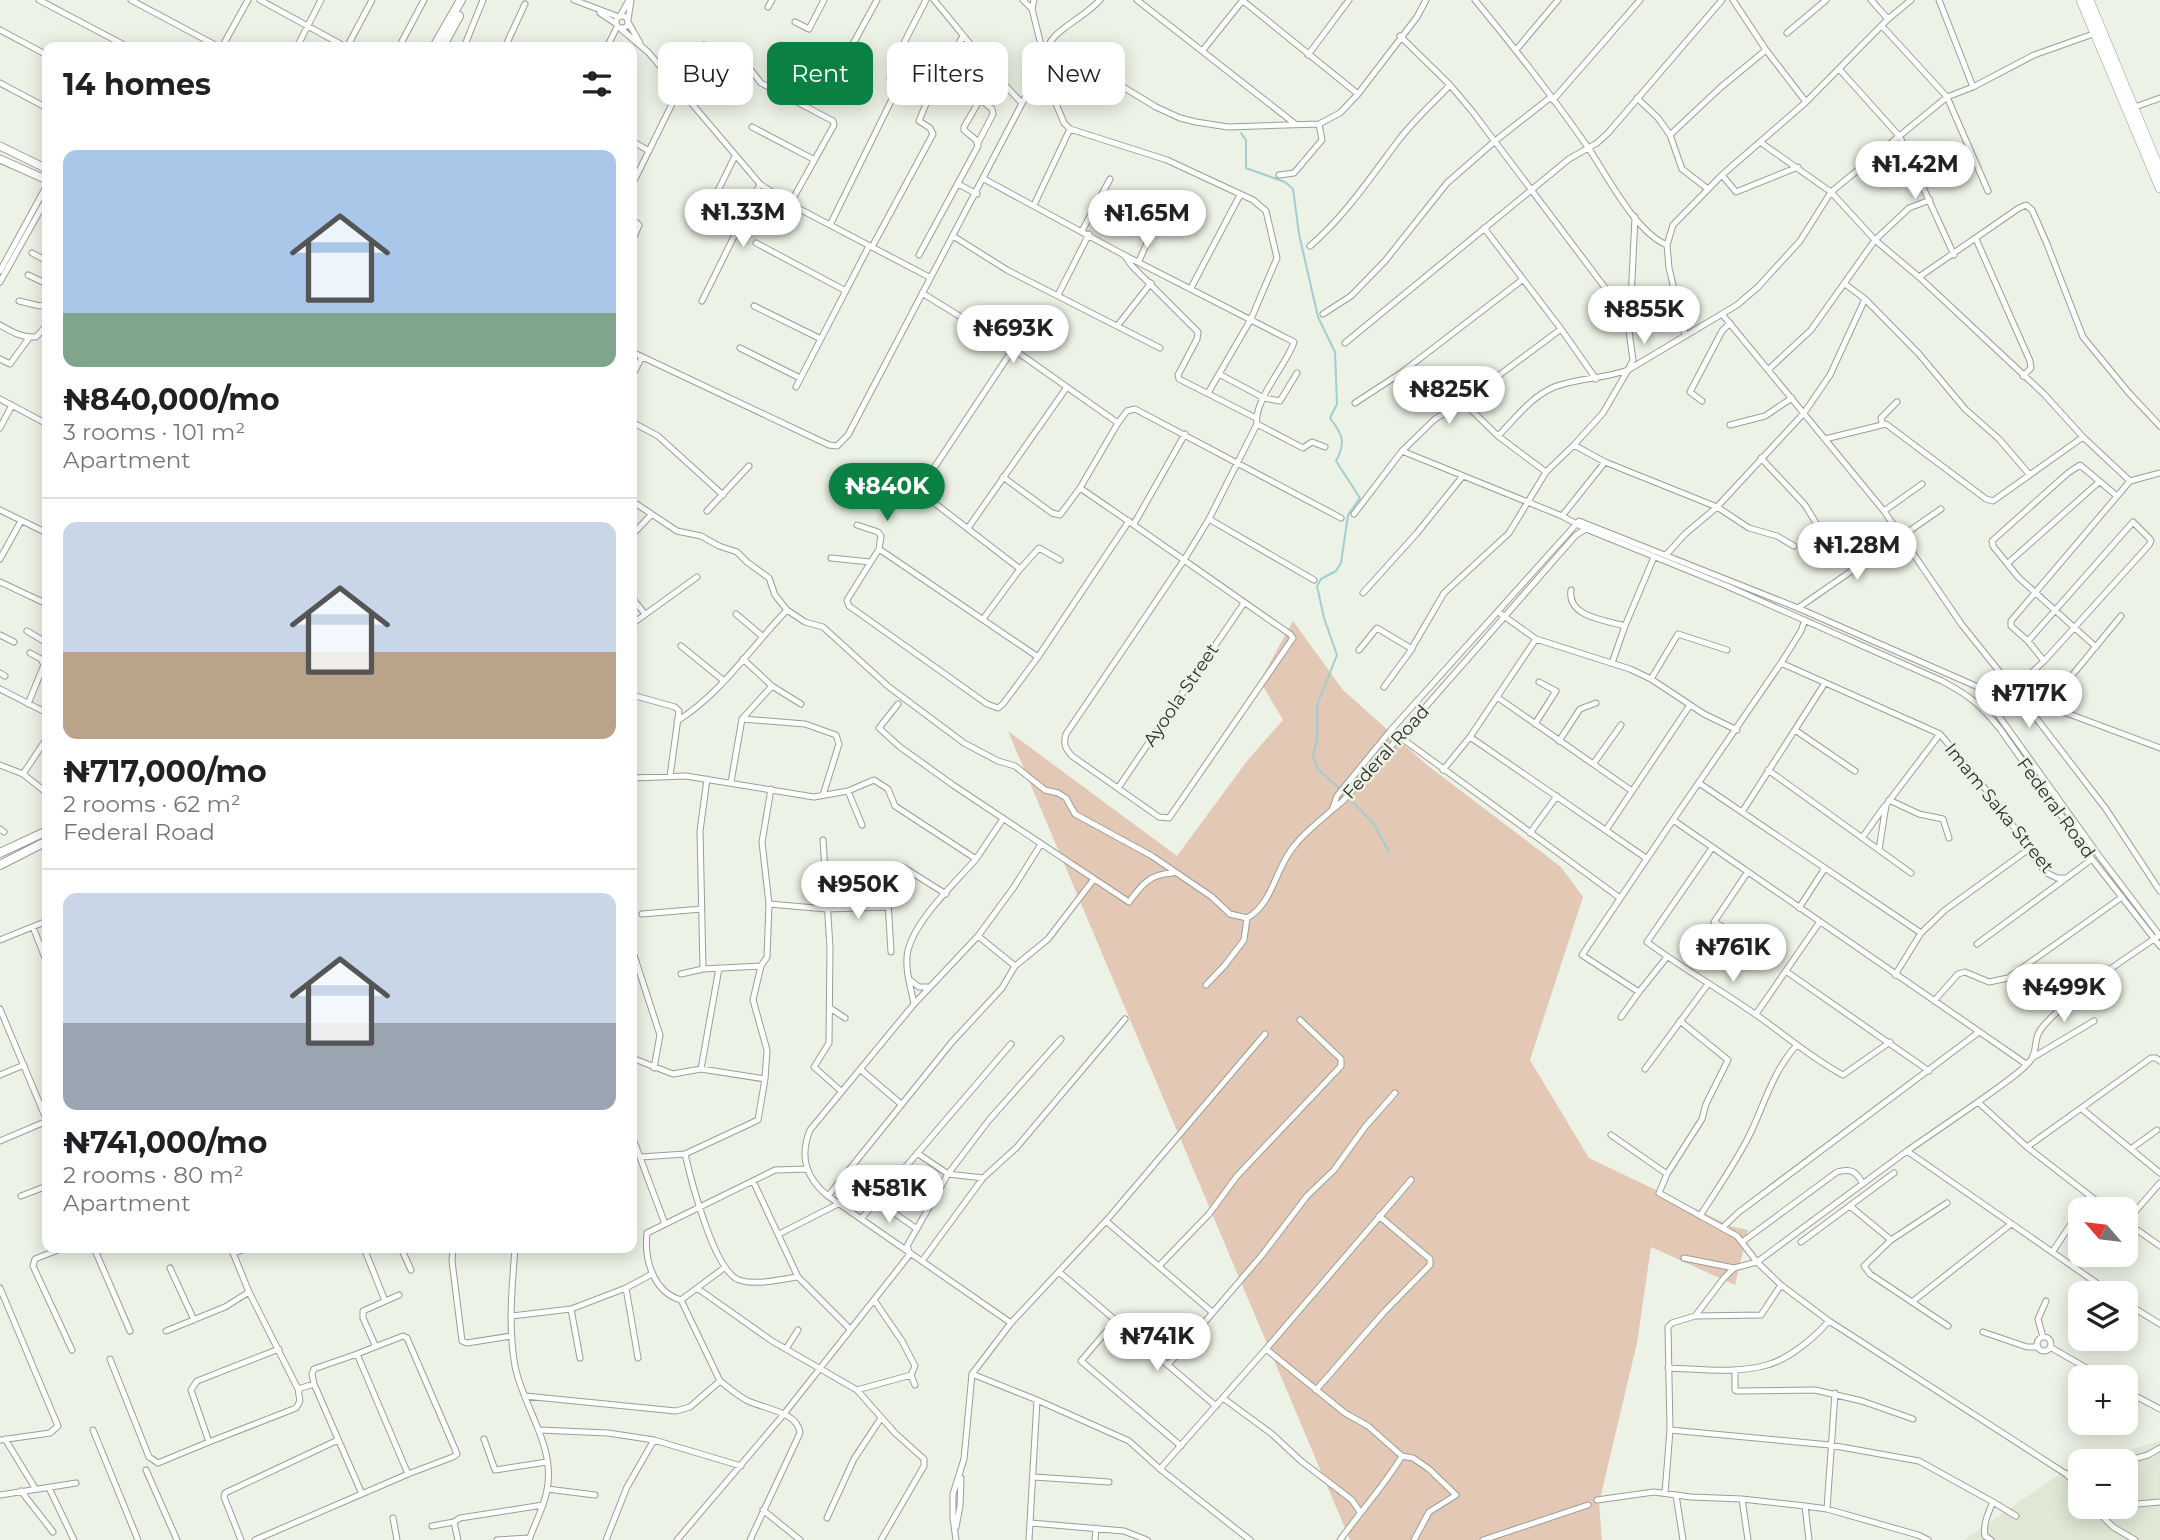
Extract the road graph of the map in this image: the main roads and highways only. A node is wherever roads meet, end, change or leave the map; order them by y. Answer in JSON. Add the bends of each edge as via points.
{"nodes":[{"id":1,"x":463,"y":0,"type":"edge"},
{"id":2,"x":2081,"y":0,"type":"edge"},
{"id":3,"x":2089,"y":0,"type":"edge"},
{"id":4,"x":437,"y":42,"type":"edge"},
{"id":5,"x":444,"y":42,"type":"edge"},
{"id":6,"x":2160,"y":171,"type":"edge"},
{"id":7,"x":2160,"y":188,"type":"edge"},
{"id":8,"x":42,"y":833,"type":"edge"},
{"id":9,"x":42,"y":844,"type":"edge"},
{"id":10,"x":0,"y":853,"type":"edge"},
{"id":11,"x":0,"y":865,"type":"edge"}],
"edges":[{"from":1,"to":4,"type":"main road"},
{"from":1,"to":5,"type":"main road"},
{"from":2,"to":7,"type":"main road"},
{"from":3,"to":6,"type":"main road"},
{"from":8,"to":10,"type":"main road"},
{"from":9,"to":11,"type":"main road"}]}
